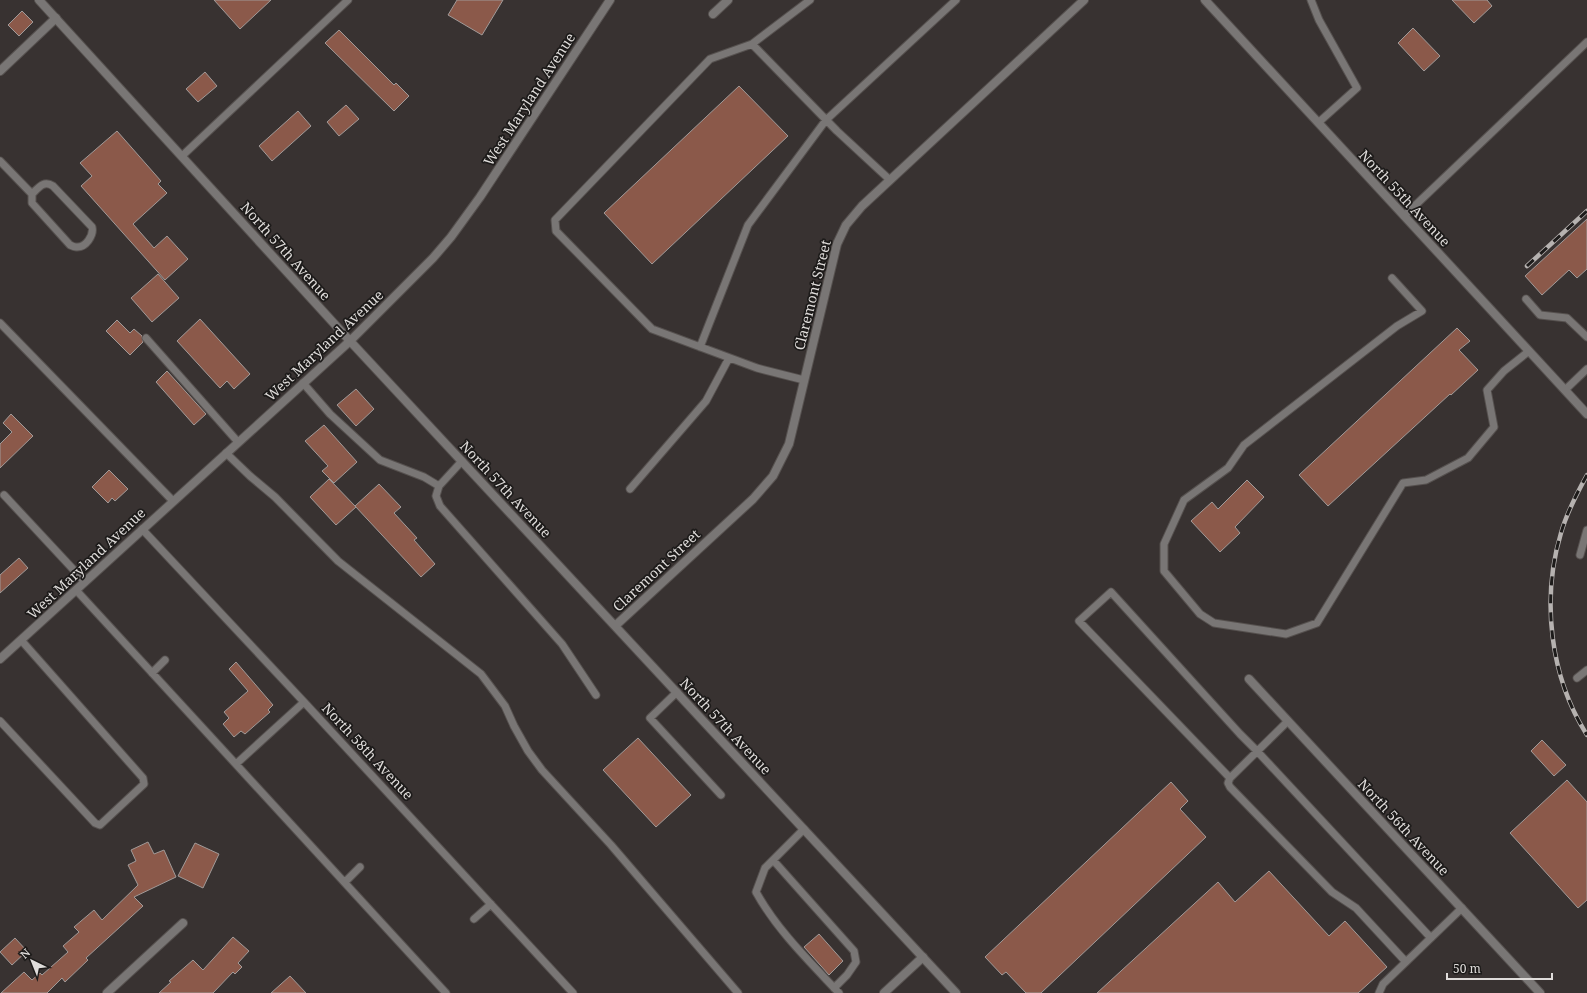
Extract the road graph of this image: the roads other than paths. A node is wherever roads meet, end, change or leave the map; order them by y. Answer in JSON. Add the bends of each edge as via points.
{"nodes":[{"id":1,"x":39,"y":0,"type":"edge"},
{"id":2,"x":348,"y":0,"type":"edge"},
{"id":3,"x":610,"y":0,"type":"edge"},
{"id":4,"x":728,"y":0,"type":"edge"},
{"id":5,"x":810,"y":0,"type":"edge"},
{"id":6,"x":956,"y":0,"type":"edge"},
{"id":7,"x":1084,"y":0,"type":"edge"},
{"id":8,"x":1205,"y":0,"type":"edge"},
{"id":9,"x":1310,"y":0,"type":"edge"},
{"id":10,"x":712,"y":14,"type":"dead end"},
{"id":11,"x":56,"y":18,"type":"junction"},
{"id":12,"x":1587,"y":42,"type":"edge"},
{"id":13,"x":752,"y":44,"type":"junction"},
{"id":14,"x":0,"y":71,"type":"edge"},
{"id":15,"x":826,"y":120,"type":"junction"},
{"id":16,"x":1320,"y":122,"type":"junction"},
{"id":17,"x":182,"y":156,"type":"junction"},
{"id":18,"x":0,"y":161,"type":"edge"},
{"id":19,"x":890,"y":180,"type":"junction"},
{"id":20,"x":32,"y":194,"type":"junction"},
{"id":21,"x":1404,"y":216,"type":"junction"},
{"id":22,"x":1392,"y":278,"type":"dead end"},
{"id":23,"x":1526,"y":299,"type":"dead end"},
{"id":24,"x":0,"y":323,"type":"edge"},
{"id":25,"x":1587,"y":337,"type":"edge"},
{"id":26,"x":146,"y":338,"type":"dead end"},
{"id":27,"x":350,"y":341,"type":"junction"},
{"id":28,"x":700,"y":347,"type":"junction"},
{"id":29,"x":1529,"y":351,"type":"junction"},
{"id":30,"x":729,"y":358,"type":"junction"},
{"id":31,"x":1587,"y":369,"type":"edge"},
{"id":32,"x":804,"y":380,"type":"junction"},
{"id":33,"x":303,"y":383,"type":"junction"},
{"id":34,"x":1565,"y":390,"type":"junction"},
{"id":35,"x":1587,"y":414,"type":"edge"},
{"id":36,"x":238,"y":442,"type":"junction"},
{"id":37,"x":226,"y":453,"type":"junction"},
{"id":38,"x":462,"y":461,"type":"junction"},
{"id":39,"x":439,"y":486,"type":"junction"},
{"id":40,"x":630,"y":488,"type":"dead end"},
{"id":41,"x":4,"y":495,"type":"dead end"},
{"id":42,"x":173,"y":501,"type":"junction"},
{"id":43,"x":142,"y":529,"type":"junction"},
{"id":44,"x":1587,"y":530,"type":"edge"},
{"id":45,"x":1580,"y":555,"type":"dead end"},
{"id":46,"x":85,"y":582,"type":"junction"},
{"id":47,"x":76,"y":590,"type":"junction"},
{"id":48,"x":615,"y":626,"type":"junction"},
{"id":49,"x":22,"y":640,"type":"junction"},
{"id":50,"x":0,"y":659,"type":"edge"},
{"id":51,"x":165,"y":660,"type":"dead end"},
{"id":52,"x":1587,"y":670,"type":"edge"},
{"id":53,"x":152,"y":673,"type":"junction"},
{"id":54,"x":1577,"y":678,"type":"dead end"},
{"id":55,"x":1249,"y":679,"type":"dead end"},
{"id":56,"x":677,"y":692,"type":"junction"},
{"id":57,"x":596,"y":695,"type":"dead end"},
{"id":58,"x":304,"y":702,"type":"junction"},
{"id":59,"x":0,"y":721,"type":"edge"},
{"id":60,"x":1288,"y":721,"type":"junction"},
{"id":61,"x":1257,"y":751,"type":"junction"},
{"id":62,"x":236,"y":764,"type":"junction"},
{"id":63,"x":1230,"y":778,"type":"junction"},
{"id":64,"x":721,"y":795,"type":"dead end"},
{"id":65,"x":804,"y":829,"type":"junction"},
{"id":66,"x":773,"y":860,"type":"junction"},
{"id":67,"x":360,"y":868,"type":"dead end"},
{"id":68,"x":345,"y":882,"type":"junction"},
{"id":69,"x":491,"y":904,"type":"junction"},
{"id":70,"x":1462,"y":908,"type":"junction"},
{"id":71,"x":474,"y":920,"type":"dead end"},
{"id":72,"x":183,"y":923,"type":"dead end"},
{"id":73,"x":1430,"y":938,"type":"junction"},
{"id":74,"x":923,"y":957,"type":"junction"},
{"id":75,"x":1406,"y":962,"type":"junction"},
{"id":76,"x":1383,"y":984,"type":"junction"},
{"id":77,"x":836,"y":990,"type":"edge"},
{"id":78,"x":107,"y":993,"type":"edge"},
{"id":79,"x":446,"y":993,"type":"edge"},
{"id":80,"x":573,"y":993,"type":"edge"},
{"id":81,"x":738,"y":993,"type":"edge"},
{"id":82,"x":884,"y":993,"type":"edge"},
{"id":83,"x":956,"y":993,"type":"edge"},
{"id":84,"x":1379,"y":993,"type":"edge"},
{"id":85,"x":1386,"y":993,"type":"edge"},
{"id":86,"x":1540,"y":993,"type":"edge"}],
"edges":[{"from":1,"to":11,"type":"street","name":"North 57th Avenue"},
{"from":2,"to":17,"type":"lane"},
{"from":3,"to":27,"type":"street","name":"West Maryland Avenue","via":[[451,237],[414,278]]},
{"from":4,"to":10,"type":"street"},
{"from":5,"to":13,"type":"lane"},
{"from":6,"to":15,"type":"lane"},
{"from":7,"to":19,"type":"street","name":"Claremont Street"},
{"from":8,"to":16,"type":"street","name":"North 55th Avenue"},
{"from":9,"to":16,"type":"lane","via":[[1358,88]]},
{"from":11,"to":14,"type":"street"},
{"from":11,"to":17,"type":"street","name":"North 57th Avenue"},
{"from":12,"to":21,"type":"lane"},
{"from":13,"to":15,"type":"lane"},
{"from":13,"to":28,"type":"lane","via":[[710,59],[555,220],[556,231],[652,329]]},
{"from":15,"to":19,"type":"lane"},
{"from":15,"to":28,"type":"lane","via":[[748,225]]},
{"from":16,"to":21,"type":"street","name":"North 55th Avenue"},
{"from":17,"to":27,"type":"street","name":"North 57th Avenue"},
{"from":18,"to":20,"type":"lane"},
{"from":19,"to":32,"type":"street","name":"Claremont Street","via":[[846,225],[838,244]]},
{"from":20,"to":20,"type":"lane","via":[[32,203],[70,245],[76,248],[92,238],[92,227],[53,186],[44,183]]},
{"from":21,"to":29,"type":"street","name":"North 55th Avenue"},
{"from":22,"to":29,"type":"lane","via":[[1422,311],[1397,326],[1244,445],[1228,468],[1184,500],[1164,544],[1164,571],[1200,614],[1214,623],[1286,634],[1317,623],[1403,483],[1426,480],[1468,458],[1494,427],[1487,390],[1504,371]]},
{"from":23,"to":25,"type":"lane","via":[[1540,315],[1566,318]]},
{"from":24,"to":42,"type":"lane"},
{"from":26,"to":36,"type":"lane"},
{"from":27,"to":33,"type":"street","name":"West Maryland Avenue"},
{"from":27,"to":38,"type":"street","name":"North 57th Avenue"},
{"from":28,"to":30,"type":"lane"},
{"from":29,"to":34,"type":"street","name":"North 55th Avenue"},
{"from":30,"to":32,"type":"lane"},
{"from":30,"to":40,"type":"lane","via":[[706,401]]},
{"from":31,"to":34,"type":"lane"},
{"from":32,"to":48,"type":"street","name":"Claremont Street","via":[[789,444],[773,476],[753,498]]},
{"from":33,"to":36,"type":"street","name":"West Maryland Avenue"},
{"from":33,"to":39,"type":"lane","via":[[330,414],[380,460],[424,477]]},
{"from":34,"to":35,"type":"street","name":"North 55th Avenue"},
{"from":36,"to":37,"type":"street","name":"West Maryland Avenue"},
{"from":37,"to":42,"type":"street","name":"West Maryland Avenue"},
{"from":37,"to":81,"type":"lane","via":[[338,561],[481,674],[505,706],[528,752],[542,770],[611,845]]},
{"from":38,"to":39,"type":"lane"},
{"from":38,"to":48,"type":"street","name":"North 57th Avenue"},
{"from":39,"to":57,"type":"lane","via":[[436,496],[440,506],[562,644]]},
{"from":41,"to":46,"type":"lane"},
{"from":42,"to":43,"type":"street","name":"West Maryland Avenue"},
{"from":43,"to":46,"type":"street","name":"West Maryland Avenue"},
{"from":43,"to":58,"type":"lane","name":"North 58th Avenue"},
{"from":44,"to":45,"type":"lane"},
{"from":46,"to":47,"type":"street","name":"West Maryland Avenue"},
{"from":47,"to":49,"type":"street","name":"West Maryland Avenue"},
{"from":47,"to":53,"type":"lane"},
{"from":48,"to":56,"type":"street","name":"North 57th Avenue"},
{"from":49,"to":50,"type":"street","name":"West Maryland Avenue"},
{"from":49,"to":59,"type":"lane","via":[[143,778],[144,784],[100,825],[95,823]]},
{"from":51,"to":53,"type":"lane"},
{"from":52,"to":54,"type":"lane"},
{"from":53,"to":62,"type":"lane"},
{"from":55,"to":60,"type":"street","name":"North 56th Avenue"},
{"from":56,"to":64,"type":"lane","via":[[650,718]]},
{"from":56,"to":65,"type":"street","name":"North 57th Avenue"},
{"from":58,"to":62,"type":"lane"},
{"from":58,"to":69,"type":"lane","name":"North 58th Avenue"},
{"from":60,"to":61,"type":"lane"},
{"from":60,"to":70,"type":"street","name":"North 56th Avenue"},
{"from":61,"to":63,"type":"lane"},
{"from":61,"to":63,"type":"lane","via":[[1111,592],[1079,621]]},
{"from":61,"to":73,"type":"lane"},
{"from":62,"to":68,"type":"lane"},
{"from":63,"to":75,"type":"lane","via":[[1228,783],[1236,792],[1332,892],[1356,908]]},
{"from":65,"to":66,"type":"lane"},
{"from":65,"to":74,"type":"street","name":"North 57th Avenue"},
{"from":66,"to":77,"type":"lane","via":[[764,868],[756,892],[787,937]]},
{"from":66,"to":77,"type":"lane","via":[[854,951],[856,962]]},
{"from":67,"to":68,"type":"lane"},
{"from":68,"to":79,"type":"lane"},
{"from":69,"to":71,"type":"lane"},
{"from":69,"to":80,"type":"lane","name":"North 58th Avenue"},
{"from":70,"to":73,"type":"lane"},
{"from":70,"to":86,"type":"street","name":"North 56th Avenue"},
{"from":72,"to":78,"type":"street"},
{"from":73,"to":75,"type":"lane"},
{"from":74,"to":82,"type":"street"},
{"from":74,"to":83,"type":"street","name":"North 57th Avenue"},
{"from":75,"to":76,"type":"lane"},
{"from":76,"to":84,"type":"lane"},
{"from":76,"to":85,"type":"lane"}]}
